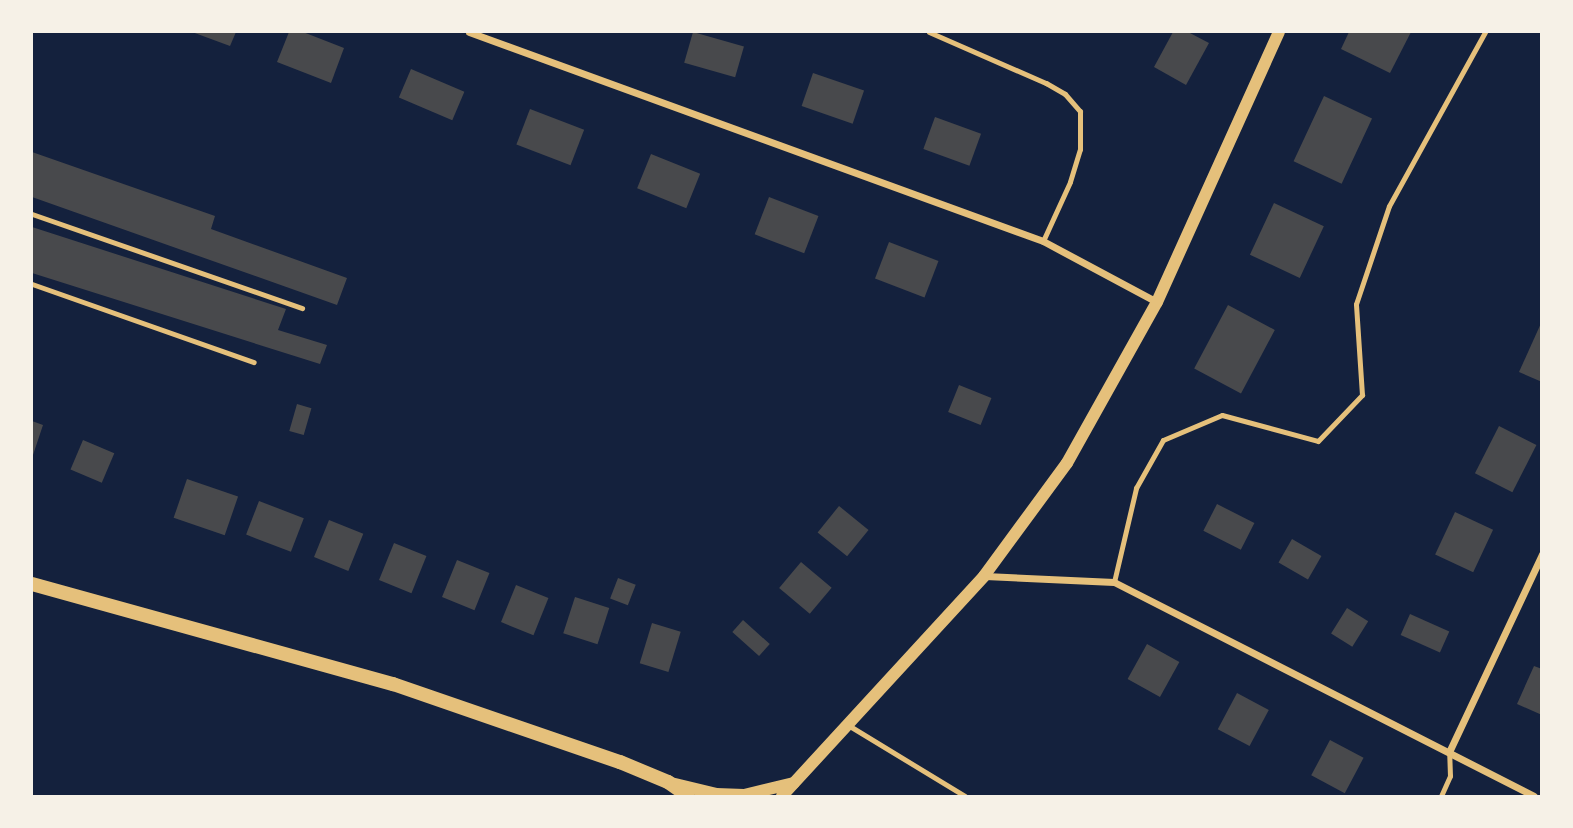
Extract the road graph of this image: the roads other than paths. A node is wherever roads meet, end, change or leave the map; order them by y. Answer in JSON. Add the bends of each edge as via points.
{"nodes":[{"id":1,"x":469,"y":32,"type":"edge"},
{"id":2,"x":929,"y":32,"type":"edge"},
{"id":3,"x":1279,"y":32,"type":"edge"},
{"id":4,"x":1485,"y":32,"type":"edge"},
{"id":5,"x":32,"y":214,"type":"edge"},
{"id":6,"x":1043,"y":241,"type":"junction"},
{"id":7,"x":32,"y":284,"type":"edge"},
{"id":8,"x":1157,"y":302,"type":"junction"},
{"id":9,"x":302,"y":308,"type":"dead end"},
{"id":10,"x":254,"y":362,"type":"dead end"},
{"id":11,"x":1542,"y":554,"type":"edge"},
{"id":12,"x":984,"y":576,"type":"junction"},
{"id":13,"x":1114,"y":582,"type":"junction"},
{"id":14,"x":32,"y":584,"type":"edge"},
{"id":15,"x":848,"y":725,"type":"junction"},
{"id":16,"x":1449,"y":752,"type":"junction"},
{"id":17,"x":668,"y":782,"type":"junction"},
{"id":18,"x":796,"y":782,"type":"junction"},
{"id":19,"x":688,"y":796,"type":"edge"},
{"id":20,"x":782,"y":796,"type":"edge"},
{"id":21,"x":965,"y":796,"type":"edge"},
{"id":22,"x":1441,"y":796,"type":"edge"},
{"id":23,"x":1534,"y":796,"type":"edge"}],
"edges":[{"from":1,"to":6,"type":"street"},
{"from":2,"to":6,"type":"lane","via":[[1046,83],[1065,94],[1080,111],[1080,149]]},
{"from":3,"to":8,"type":"street"},
{"from":4,"to":13,"type":"lane","via":[[1389,206],[1356,304],[1362,395],[1318,440],[1222,415],[1163,440],[1136,488]]},
{"from":5,"to":9,"type":"lane"},
{"from":6,"to":8,"type":"street"},
{"from":7,"to":10,"type":"lane"},
{"from":8,"to":12,"type":"street","via":[[1066,463]]},
{"from":11,"to":16,"type":"street"},
{"from":12,"to":13,"type":"street"},
{"from":12,"to":15,"type":"street"},
{"from":13,"to":16,"type":"street"},
{"from":14,"to":17,"type":"main road","via":[[393,684]]},
{"from":15,"to":18,"type":"street"},
{"from":15,"to":21,"type":"lane"},
{"from":16,"to":22,"type":"lane","via":[[1450,776]]},
{"from":16,"to":23,"type":"street"},
{"from":17,"to":18,"type":"street","via":[[716,794],[744,795]]},
{"from":17,"to":19,"type":"main road"},
{"from":18,"to":20,"type":"street"}]}
